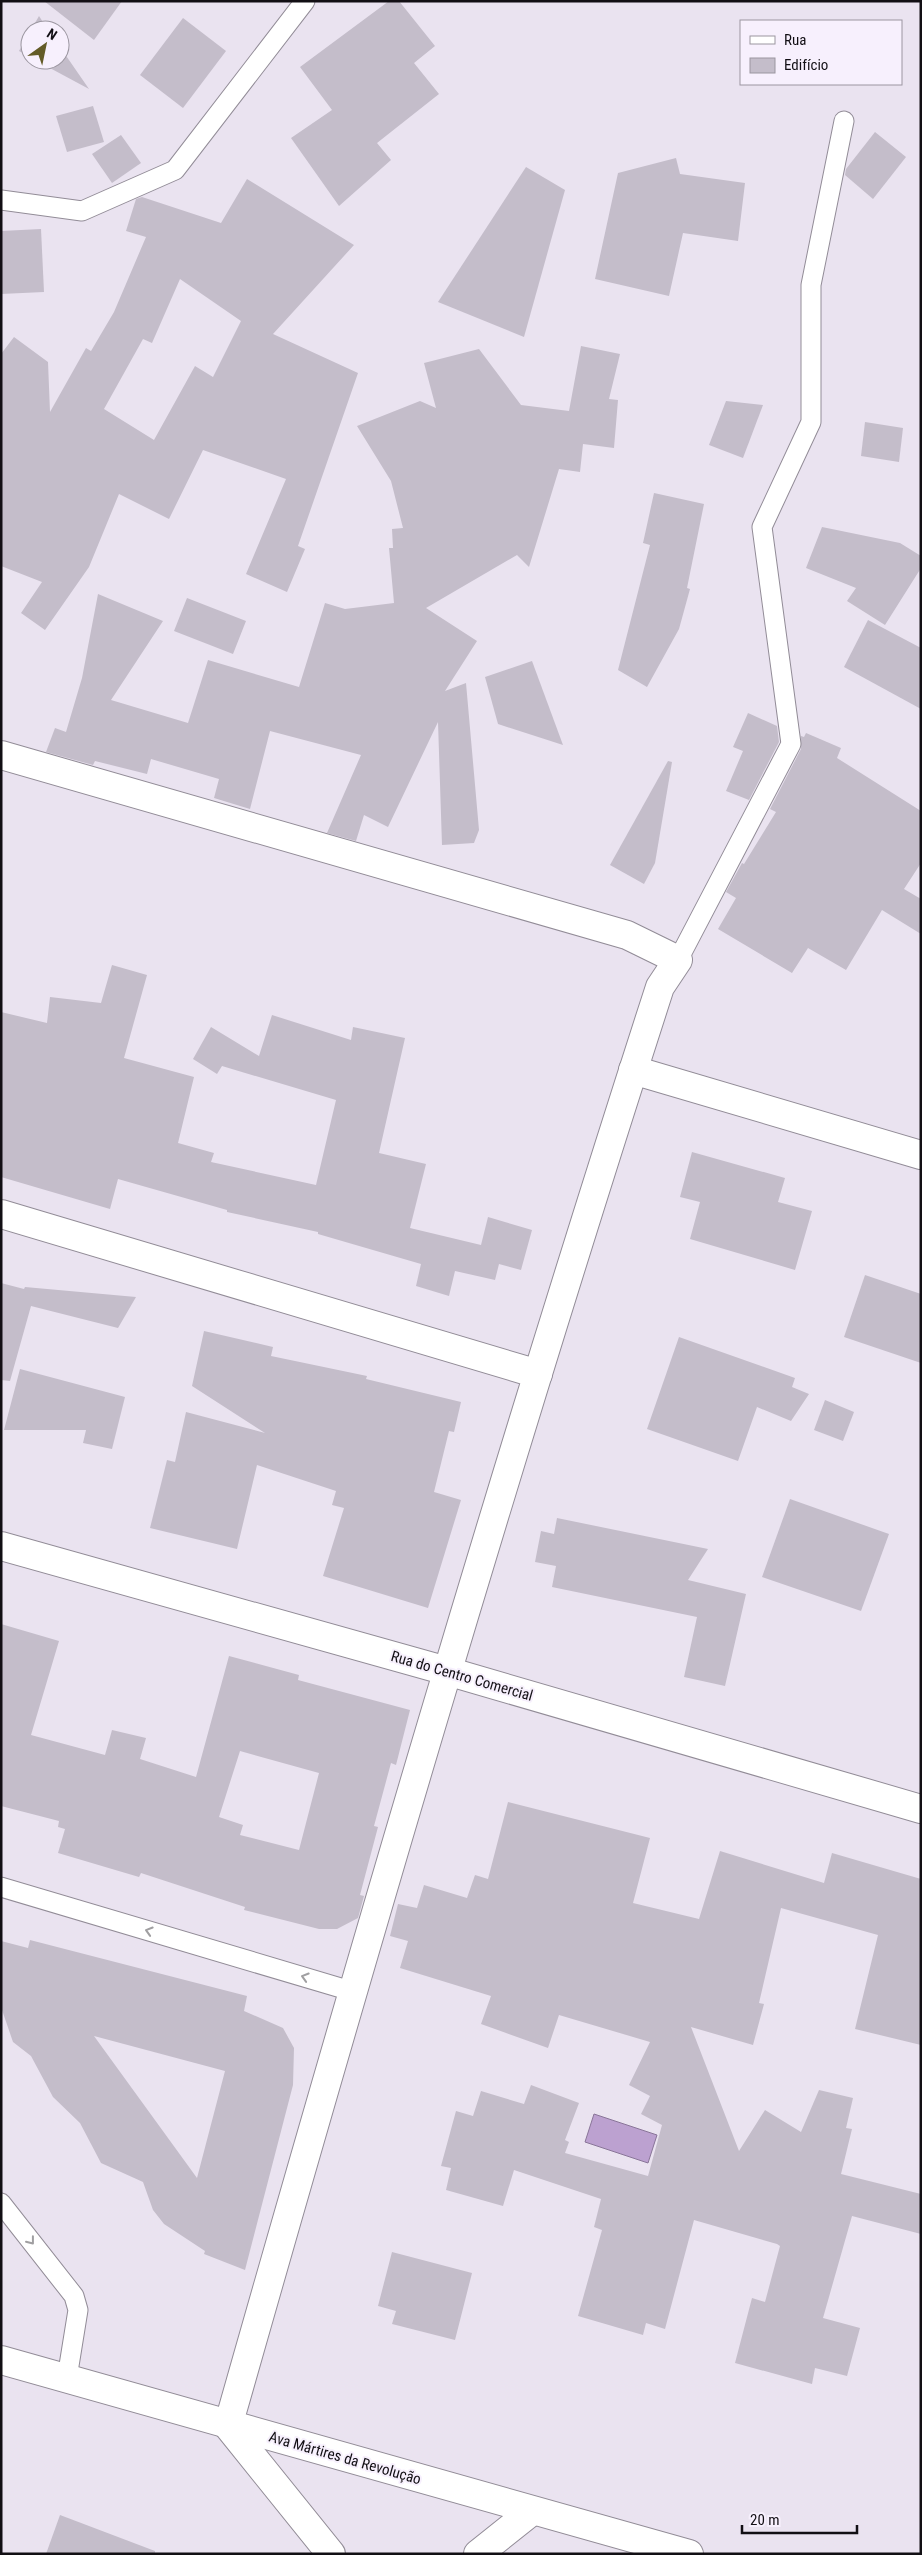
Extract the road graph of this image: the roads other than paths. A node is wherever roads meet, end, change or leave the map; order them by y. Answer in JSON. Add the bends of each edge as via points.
{"nodes":[{"id":1,"x":305,"y":1,"type":"edge"},
{"id":2,"x":844,"y":121,"type":"dead end"},
{"id":3,"x":1,"y":200,"type":"edge"},
{"id":4,"x":1,"y":755,"type":"edge"},
{"id":5,"x":678,"y":960,"type":"junction"},
{"id":6,"x":633,"y":1070,"type":"junction"},
{"id":7,"x":921,"y":1155,"type":"edge"},
{"id":8,"x":1,"y":1214,"type":"edge"},
{"id":9,"x":538,"y":1374,"type":"junction"},
{"id":10,"x":1,"y":1546,"type":"edge"},
{"id":11,"x":447,"y":1671,"type":"junction"},
{"id":12,"x":921,"y":1809,"type":"edge"},
{"id":13,"x":1,"y":1887,"type":"edge"},
{"id":14,"x":351,"y":1991,"type":"junction"},
{"id":15,"x":1,"y":2203,"type":"edge"},
{"id":16,"x":1,"y":2360,"type":"edge"},
{"id":17,"x":67,"y":2378,"type":"junction"},
{"id":18,"x":228,"y":2426,"type":"junction"},
{"id":19,"x":532,"y":2511,"type":"junction"},
{"id":20,"x":332,"y":2554,"type":"edge"},
{"id":21,"x":478,"y":2554,"type":"edge"},
{"id":22,"x":689,"y":2554,"type":"edge"}],
"edges":[{"from":1,"to":3,"type":"lane","via":[[175,170],[82,211]]},
{"from":2,"to":5,"type":"lane","via":[[811,285],[811,422],[762,527],[791,744]]},
{"from":4,"to":5,"type":"street","via":[[627,935]]},
{"from":5,"to":6,"type":"street","via":[[660,987]]},
{"from":6,"to":7,"type":"street"},
{"from":6,"to":9,"type":"street"},
{"from":8,"to":9,"type":"street"},
{"from":9,"to":11,"type":"street"},
{"from":10,"to":11,"type":"street","name":"Rua do Centro Comercial"},
{"from":11,"to":12,"type":"street","name":"Rua do Centro Comercial"},
{"from":11,"to":14,"type":"street"},
{"from":14,"to":13,"type":"lane","one_way":true},
{"from":14,"to":18,"type":"street"},
{"from":15,"to":17,"type":"lane","one_way":true,"via":[[74,2296],[78,2310]]},
{"from":16,"to":17,"type":"street","name":"Ava Mártires da Revolução"},
{"from":17,"to":18,"type":"street","name":"Ava Mártires da Revolução"},
{"from":18,"to":19,"type":"street","name":"Ava Mártires da Revolução"},
{"from":18,"to":20,"type":"street"},
{"from":19,"to":21,"type":"street"},
{"from":19,"to":22,"type":"street","name":"Ava Mártires da Revolução"}]}
